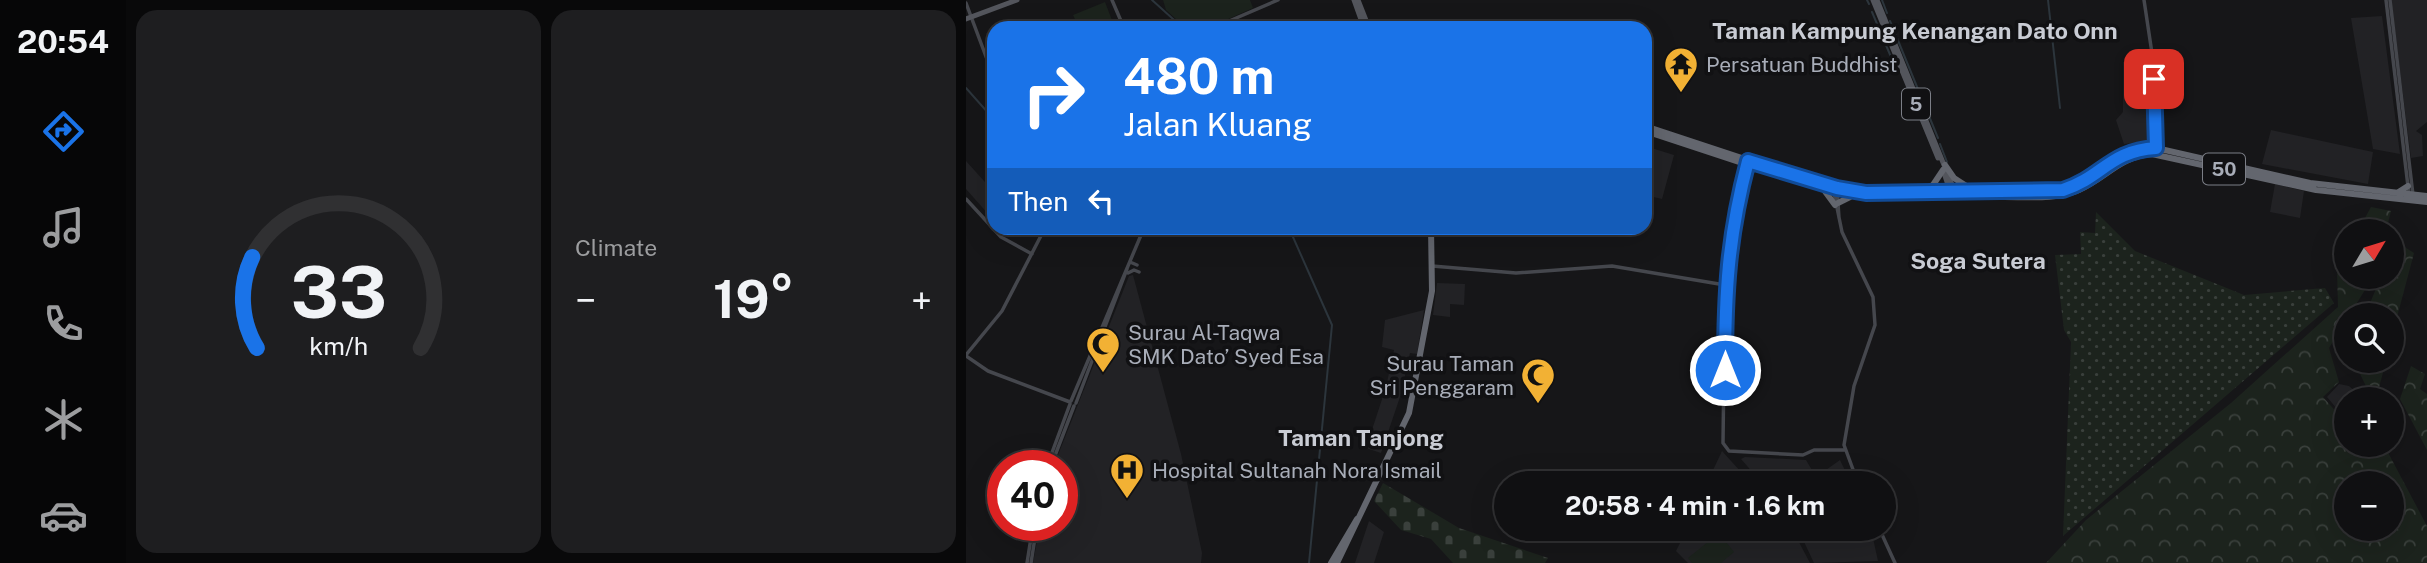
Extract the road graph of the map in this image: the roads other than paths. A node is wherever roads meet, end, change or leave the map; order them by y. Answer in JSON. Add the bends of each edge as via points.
{"nodes":[{"id":1,"x":1017,"y":0,"type":"edge"},
{"id":2,"x":1112,"y":0,"type":"edge"},
{"id":3,"x":1278,"y":0,"type":"edge"},
{"id":4,"x":1356,"y":0,"type":"edge"},
{"id":5,"x":1875,"y":0,"type":"edge"},
{"id":6,"x":2144,"y":0,"type":"edge"},
{"id":7,"x":2388,"y":0,"type":"edge"},
{"id":8,"x":966,"y":3,"type":"edge"},
{"id":9,"x":969,"y":18,"type":"edge"},
{"id":10,"x":1121,"y":21,"type":"edge"},
{"id":11,"x":1229,"y":21,"type":"edge"},
{"id":12,"x":1364,"y":21,"type":"edge"},
{"id":13,"x":987,"y":61,"type":"edge"},
{"id":14,"x":1652,"y":131,"type":"edge"},
{"id":15,"x":2156,"y":148,"type":"junction"},
{"id":16,"x":1748,"y":163,"type":"junction"},
{"id":17,"x":1944,"y":168,"type":"junction"},
{"id":18,"x":2411,"y":186,"type":"junction"},
{"id":19,"x":1819,"y":187,"type":"junction"},
{"id":20,"x":1835,"y":190,"type":"junction"},
{"id":21,"x":1911,"y":192,"type":"junction"},
{"id":22,"x":1976,"y":193,"type":"junction"},
{"id":23,"x":2395,"y":194,"type":"junction"},
{"id":24,"x":1954,"y":195,"type":"junction"},
{"id":25,"x":2427,"y":196,"type":"edge"},
{"id":26,"x":1863,"y":197,"type":"junction"},
{"id":27,"x":2411,"y":198,"type":"junction"},
{"id":28,"x":966,"y":199,"type":"edge"},
{"id":29,"x":2427,"y":202,"type":"edge"},
{"id":30,"x":1837,"y":204,"type":"junction"},
{"id":31,"x":987,"y":222,"type":"edge"},
{"id":32,"x":999,"y":235,"type":"edge"},
{"id":33,"x":1042,"y":235,"type":"edge"},
{"id":34,"x":1141,"y":235,"type":"edge"},
{"id":35,"x":1429,"y":235,"type":"edge"},
{"id":36,"x":1032,"y":254,"type":"junction"},
{"id":37,"x":1129,"y":262,"type":"junction"},
{"id":38,"x":1137,"y":265,"type":"dead end"},
{"id":39,"x":1431,"y":266,"type":"junction"},
{"id":40,"x":1127,"y":269,"type":"junction"},
{"id":41,"x":1139,"y":272,"type":"dead end"},
{"id":42,"x":1126,"y":277,"type":"junction"},
{"id":43,"x":1725,"y":285,"type":"junction"},
{"id":44,"x":966,"y":356,"type":"edge"},
{"id":45,"x":1073,"y":403,"type":"junction"},
{"id":46,"x":1055,"y":450,"type":"edge"},
{"id":47,"x":1844,"y":450,"type":"junction"},
{"id":48,"x":1853,"y":471,"type":"edge"},
{"id":49,"x":1359,"y":518,"type":"junction"},
{"id":50,"x":1032,"y":541,"type":"edge"},
{"id":51,"x":1885,"y":541,"type":"edge"},
{"id":52,"x":1342,"y":554,"type":"junction"},
{"id":53,"x":1029,"y":563,"type":"edge"},
{"id":54,"x":1331,"y":563,"type":"edge"},
{"id":55,"x":1337,"y":563,"type":"edge"},
{"id":56,"x":1343,"y":563,"type":"edge"},
{"id":57,"x":1895,"y":563,"type":"edge"}],
"edges":[{"from":1,"to":9,"type":"main road"},
{"from":2,"to":10,"type":"street"},
{"from":3,"to":11,"type":"street"},
{"from":4,"to":12,"type":"main road"},
{"from":5,"to":17,"type":"main road","number":"5"},
{"from":6,"to":15,"type":"street","via":[[2153,60]]},
{"from":7,"to":18,"type":"street"},
{"from":8,"to":9,"type":"street"},
{"from":9,"to":13,"type":"street"},
{"from":14,"to":16,"type":"highway"},
{"from":15,"to":22,"type":"highway","number":"50","via":[[2123,153],[2086,180],[2063,190]]},
{"from":15,"to":23,"type":"highway","number":"50","via":[[2310,183]]},
{"from":16,"to":19,"type":"highway"},
{"from":16,"to":20,"type":"highway"},
{"from":16,"to":43,"type":"street"},
{"from":17,"to":21,"type":"highway","via":[[1929,188]]},
{"from":17,"to":22,"type":"highway"},
{"from":17,"to":24,"type":"main road","number":"5"},
{"from":18,"to":23,"type":"highway"},
{"from":18,"to":25,"type":"highway"},
{"from":18,"to":27,"type":"street"},
{"from":19,"to":20,"type":"highway"},
{"from":19,"to":30,"type":"highway"},
{"from":20,"to":21,"type":"highway"},
{"from":20,"to":26,"type":"highway"},
{"from":20,"to":30,"type":"street"},
{"from":21,"to":24,"type":"highway"},
{"from":22,"to":24,"type":"highway","number":"50"},
{"from":23,"to":27,"type":"highway","number":"50"},
{"from":24,"to":26,"type":"highway"},
{"from":24,"to":27,"type":"highway","number":"50","via":[[2067,195],[2127,159],[2152,154],[2316,190]]},
{"from":25,"to":27,"type":"highway","number":"50"},
{"from":26,"to":30,"type":"highway","via":[[1845,197]]},
{"from":27,"to":29,"type":"highway","number":"50"},
{"from":28,"to":31,"type":"street"},
{"from":30,"to":47,"type":"street","via":[[1839,220],[1873,298],[1875,326],[1854,386]]},
{"from":32,"to":36,"type":"street"},
{"from":33,"to":36,"type":"street"},
{"from":34,"to":37,"type":"street"},
{"from":35,"to":39,"type":"highway"},
{"from":36,"to":44,"type":"street","via":[[1002,310]]},
{"from":37,"to":38,"type":"street"},
{"from":37,"to":40,"type":"street"},
{"from":39,"to":43,"type":"street","via":[[1516,273],[1612,266]]},
{"from":39,"to":49,"type":"highway","via":[[1430,300],[1407,420]]},
{"from":40,"to":42,"type":"street"},
{"from":40,"to":45,"type":"street"},
{"from":41,"to":42,"type":"street","via":[[1131,271]]},
{"from":42,"to":45,"type":"street"},
{"from":43,"to":47,"type":"street","via":[[1725,447],[1729,451],[1793,455]]},
{"from":44,"to":45,"type":"street","via":[[988,371]]},
{"from":45,"to":46,"type":"street"},
{"from":47,"to":48,"type":"street"},
{"from":49,"to":52,"type":"highway"},
{"from":49,"to":54,"type":"highway"},
{"from":50,"to":53,"type":"street"},
{"from":51,"to":57,"type":"street"},
{"from":52,"to":55,"type":"highway"},
{"from":52,"to":56,"type":"highway"}]}
